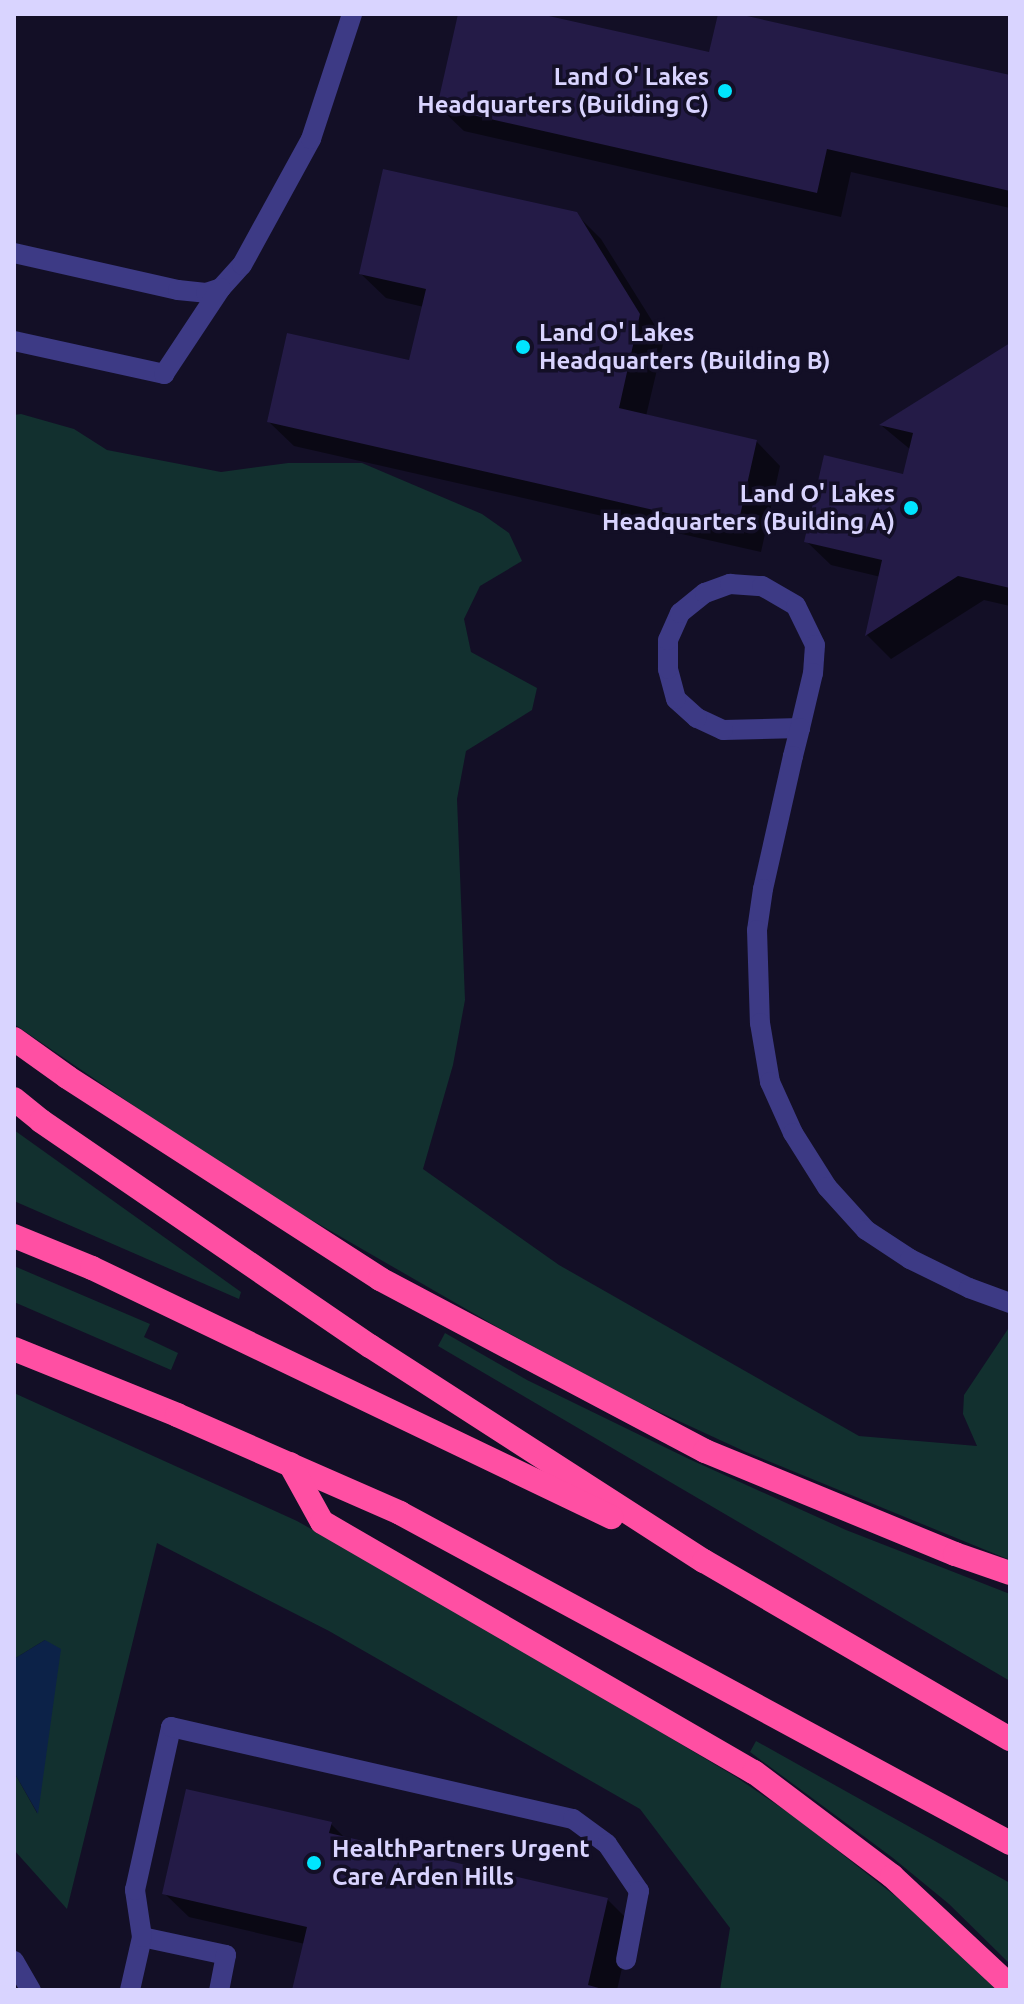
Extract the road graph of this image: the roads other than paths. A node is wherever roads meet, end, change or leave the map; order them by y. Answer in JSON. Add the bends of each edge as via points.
{"nodes":[{"id":1,"x":352,"y":14,"type":"edge"},
{"id":2,"x":14,"y":253,"type":"edge"},
{"id":3,"x":221,"y":288,"type":"junction"},
{"id":4,"x":14,"y":341,"type":"edge"},
{"id":5,"x":800,"y":728,"type":"junction"},
{"id":6,"x":14,"y":1039,"type":"edge"},
{"id":7,"x":14,"y":1099,"type":"edge"},
{"id":8,"x":14,"y":1236,"type":"edge"},
{"id":9,"x":1010,"y":1303,"type":"edge"},
{"id":10,"x":14,"y":1349,"type":"edge"},
{"id":11,"x":290,"y":1464,"type":"junction"},
{"id":12,"x":704,"y":1561,"type":"junction"},
{"id":13,"x":1010,"y":1573,"type":"edge"},
{"id":14,"x":1010,"y":1739,"type":"edge"},
{"id":15,"x":1010,"y":1843,"type":"edge"},
{"id":16,"x":142,"y":1937,"type":"junction"},
{"id":17,"x":626,"y":1960,"type":"dead end"},
{"id":18,"x":14,"y":1961,"type":"edge"},
{"id":19,"x":1010,"y":1986,"type":"edge"},
{"id":20,"x":31,"y":1990,"type":"edge"},
{"id":21,"x":130,"y":1990,"type":"edge"},
{"id":22,"x":219,"y":1990,"type":"edge"}],
"edges":[{"from":1,"to":3,"type":"lane","via":[[311,139],[242,265]]},
{"from":2,"to":3,"type":"lane","via":[[178,290],[206,293]]},
{"from":3,"to":4,"type":"lane","via":[[164,374]]},
{"from":5,"to":5,"type":"lane","via":[[723,730],[697,718],[676,699],[668,640],[680,613],[705,593],[730,584],[762,586],[796,606],[815,645]]},
{"from":5,"to":9,"type":"lane","via":[[757,930],[760,1023],[770,1082],[793,1133],[827,1187],[866,1230],[910,1259]]},
{"from":6,"to":13,"type":"highway","via":[[393,1286],[705,1451]]},
{"from":7,"to":12,"type":"highway","via":[[370,1346]]},
{"from":8,"to":12,"type":"highway","via":[[92,1268]]},
{"from":10,"to":11,"type":"highway"},
{"from":11,"to":15,"type":"highway","via":[[400,1513]]},
{"from":11,"to":19,"type":"highway","via":[[322,1522],[754,1772],[892,1876]]},
{"from":12,"to":14,"type":"highway"},
{"from":16,"to":17,"type":"lane","via":[[135,1890],[171,1727],[573,1819],[607,1844],[639,1891]]},
{"from":16,"to":21,"type":"lane"},
{"from":16,"to":22,"type":"lane","via":[[226,1955]]},
{"from":18,"to":20,"type":"lane"}]}
